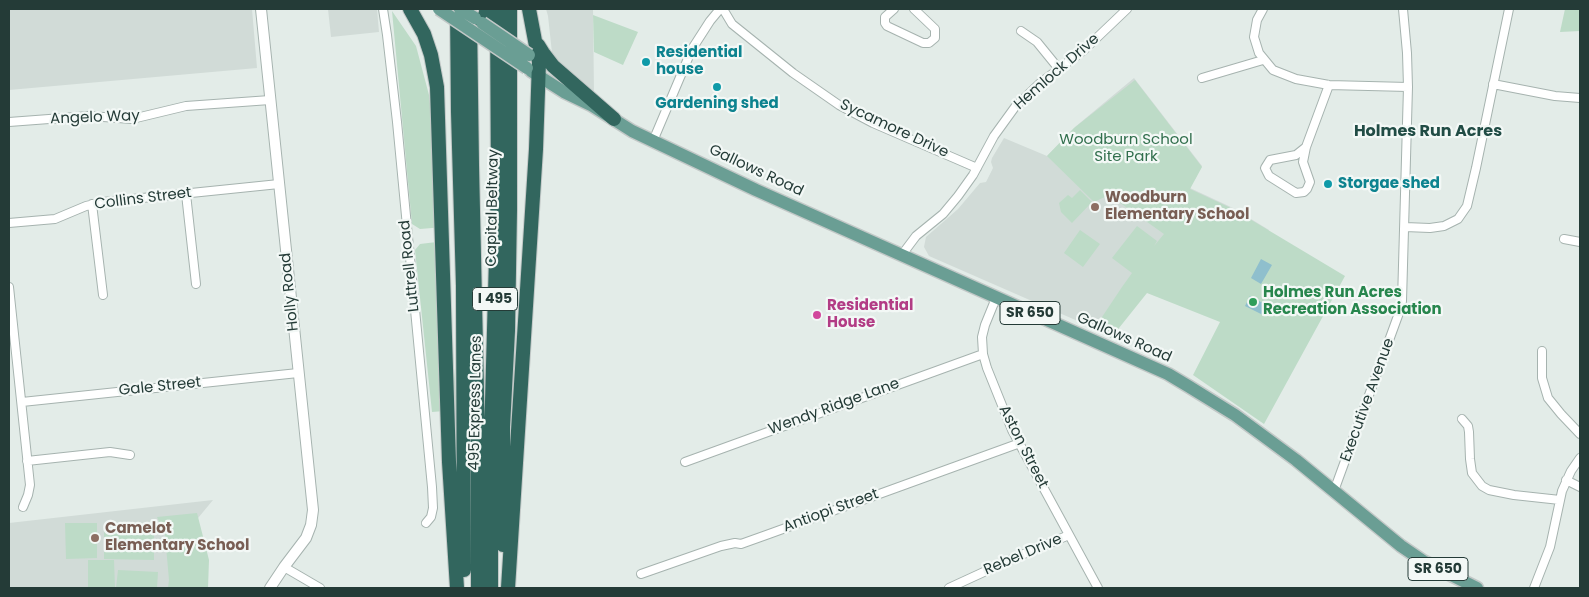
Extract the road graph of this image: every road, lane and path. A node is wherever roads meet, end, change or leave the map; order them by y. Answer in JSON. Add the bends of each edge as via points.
{"nodes":[{"id":1,"x":261,"y":9,"type":"edge"},
{"id":2,"x":383,"y":9,"type":"edge"},
{"id":3,"x":410,"y":9,"type":"edge"},
{"id":4,"x":439,"y":9,"type":"edge"},
{"id":5,"x":459,"y":9,"type":"edge"},
{"id":6,"x":510,"y":9,"type":"edge"},
{"id":7,"x":515,"y":9,"type":"edge"},
{"id":8,"x":529,"y":9,"type":"edge"},
{"id":9,"x":721,"y":9,"type":"edge"},
{"id":10,"x":894,"y":9,"type":"edge"},
{"id":11,"x":914,"y":9,"type":"edge"},
{"id":12,"x":1127,"y":9,"type":"edge"},
{"id":13,"x":1264,"y":9,"type":"edge"},
{"id":14,"x":1403,"y":9,"type":"edge"},
{"id":15,"x":1508,"y":9,"type":"edge"},
{"id":16,"x":481,"y":15,"type":"edge"},
{"id":17,"x":1020,"y":31,"type":"dead end"},
{"id":18,"x":536,"y":40,"type":"junction"},
{"id":19,"x":1263,"y":60,"type":"junction"},
{"id":20,"x":533,"y":65,"type":"junction"},
{"id":21,"x":1059,"y":69,"type":"junction"},
{"id":22,"x":1202,"y":78,"type":"dead end"},
{"id":23,"x":1493,"y":84,"type":"junction"},
{"id":24,"x":1329,"y":85,"type":"junction"},
{"id":25,"x":1408,"y":87,"type":"junction"},
{"id":26,"x":1580,"y":98,"type":"edge"},
{"id":27,"x":270,"y":100,"type":"junction"},
{"id":28,"x":614,"y":119,"type":"junction"},
{"id":29,"x":9,"y":122,"type":"edge"},
{"id":30,"x":653,"y":141,"type":"junction"},
{"id":31,"x":1306,"y":147,"type":"junction"},
{"id":32,"x":977,"y":168,"type":"junction"},
{"id":33,"x":279,"y":184,"type":"junction"},
{"id":34,"x":510,"y":184,"type":"junction"},
{"id":35,"x":186,"y":194,"type":"junction"},
{"id":36,"x":92,"y":204,"type":"junction"},
{"id":37,"x":9,"y":223,"type":"edge"},
{"id":38,"x":1405,"y":227,"type":"junction"},
{"id":39,"x":1564,"y":238,"type":"dead end"},
{"id":40,"x":1580,"y":242,"type":"edge"},
{"id":41,"x":901,"y":256,"type":"junction"},
{"id":42,"x":196,"y":284,"type":"dead end"},
{"id":43,"x":9,"y":287,"type":"edge"},
{"id":44,"x":103,"y":295,"type":"dead end"},
{"id":45,"x":996,"y":298,"type":"junction"},
{"id":46,"x":1542,"y":351,"type":"dead end"},
{"id":47,"x":983,"y":354,"type":"junction"},
{"id":48,"x":298,"y":373,"type":"junction"},
{"id":49,"x":22,"y":402,"type":"junction"},
{"id":50,"x":1462,"y":419,"type":"dead end"},
{"id":51,"x":1580,"y":434,"type":"edge"},
{"id":52,"x":1020,"y":443,"type":"junction"},
{"id":53,"x":130,"y":455,"type":"dead end"},
{"id":54,"x":1580,"y":458,"type":"edge"},
{"id":55,"x":27,"y":461,"type":"junction"},
{"id":56,"x":685,"y":462,"type":"dead end"},
{"id":57,"x":1566,"y":480,"type":"junction"},
{"id":58,"x":1580,"y":487,"type":"edge"},
{"id":59,"x":1334,"y":490,"type":"junction"},
{"id":60,"x":1560,"y":500,"type":"junction"},
{"id":61,"x":23,"y":507,"type":"dead end"},
{"id":62,"x":426,"y":523,"type":"dead end"},
{"id":63,"x":1069,"y":535,"type":"junction"},
{"id":64,"x":284,"y":566,"type":"junction"},
{"id":65,"x":642,"y":574,"type":"dead end"},
{"id":66,"x":270,"y":588,"type":"edge"},
{"id":67,"x":320,"y":588,"type":"edge"},
{"id":68,"x":457,"y":588,"type":"edge"},
{"id":69,"x":464,"y":588,"type":"edge"},
{"id":70,"x":478,"y":588,"type":"edge"},
{"id":71,"x":490,"y":588,"type":"edge"},
{"id":72,"x":504,"y":588,"type":"edge"},
{"id":73,"x":508,"y":588,"type":"edge"},
{"id":74,"x":949,"y":588,"type":"edge"},
{"id":75,"x":1098,"y":588,"type":"edge"},
{"id":76,"x":1476,"y":588,"type":"edge"},
{"id":77,"x":1534,"y":588,"type":"edge"}],
"edges":[{"from":1,"to":27,"type":"street","name":"Holly Road"},
{"from":2,"to":62,"type":"street","name":"Luttrell Road","via":[[432,487],[433,508]]},
{"from":3,"to":68,"type":"highway","via":[[432,56],[437,87],[448,429]]},
{"from":4,"to":16,"type":"main road","name":"Gallows Road","number":"SR 650","bridge":true},
{"from":5,"to":16,"type":"main road","name":"Gallows Road","number":"SR 650","bridge":true},
{"from":5,"to":69,"type":"highway","name":"Capital Beltway","number":"I 495"},
{"from":6,"to":34,"type":"highway","name":"Capital Beltway","number":"I 495"},
{"from":7,"to":34,"type":"highway"},
{"from":8,"to":18,"type":"highway"},
{"from":9,"to":30,"type":"street","via":[[692,49]]},
{"from":9,"to":32,"type":"street","name":"Sycamore Drive","via":[[732,24],[839,105]]},
{"from":10,"to":11,"type":"street","via":[[885,17],[887,26],[929,43],[935,38],[935,29]]},
{"from":12,"to":21,"type":"street","name":"Hemlock Drive"},
{"from":13,"to":19,"type":"street","via":[[1257,20],[1254,36]]},
{"from":14,"to":25,"type":"street","name":"Executive Avenue"},
{"from":15,"to":23,"type":"street"},
{"from":16,"to":20,"type":"main road","name":"Gallows Road","number":"SR 650","bridge":true},
{"from":16,"to":70,"type":"highway","name":"495 Express Lanes","number":"I 495","via":[[472,165]]},
{"from":16,"to":71,"type":"highway","name":"495 Express Lanes","number":"I 495","via":[[498,186]]},
{"from":17,"to":21,"type":"street","via":[[1038,42]]},
{"from":18,"to":20,"type":"highway"},
{"from":18,"to":28,"type":"highway","via":[[542,54],[553,66]]},
{"from":19,"to":22,"type":"street"},
{"from":19,"to":24,"type":"street","via":[[1284,75]]},
{"from":20,"to":28,"type":"main road","name":"Gallows Road","number":"SR 650","via":[[564,92]]},
{"from":20,"to":73,"type":"highway","via":[[536,149]]},
{"from":21,"to":32,"type":"street","name":"Hemlock Drive","via":[[1015,107]]},
{"from":23,"to":26,"type":"street"},
{"from":23,"to":38,"type":"street","via":[[1469,199],[1463,212],[1451,223],[1438,228]]},
{"from":24,"to":25,"type":"street"},
{"from":24,"to":31,"type":"street"},
{"from":25,"to":38,"type":"street","name":"Executive Avenue"},
{"from":27,"to":29,"type":"street","name":"Angelo Way","via":[[186,106],[132,119],[90,116]]},
{"from":27,"to":33,"type":"street","name":"Holly Road"},
{"from":28,"to":30,"type":"main road","name":"Gallows Road","number":"SR 650"},
{"from":30,"to":41,"type":"main road","name":"Gallows Road","number":"SR 650"},
{"from":31,"to":31,"type":"street","via":[[1296,155],[1270,160],[1265,168],[1269,176],[1296,192],[1304,192],[1310,182],[1303,162]]},
{"from":32,"to":41,"type":"street","name":"Hemlock Drive","via":[[958,196],[916,236]]},
{"from":33,"to":35,"type":"street","name":"Collins Street"},
{"from":33,"to":48,"type":"street","name":"Holly Road"},
{"from":34,"to":72,"type":"highway","name":"Capital Beltway","number":"I 495","via":[[503,427]]},
{"from":35,"to":36,"type":"street","name":"Collins Street"},
{"from":35,"to":42,"type":"street"},
{"from":36,"to":37,"type":"street","name":"Collins Street","via":[[55,219]]},
{"from":36,"to":44,"type":"street"},
{"from":38,"to":59,"type":"street","name":"Executive Avenue","via":[[1399,312]]},
{"from":39,"to":40,"type":"street"},
{"from":41,"to":45,"type":"main road","name":"Gallows Road","number":"SR 650"},
{"from":43,"to":49,"type":"street"},
{"from":45,"to":47,"type":"street","name":"Aston Street","via":[[985,325]]},
{"from":45,"to":59,"type":"main road","name":"Gallows Road","number":"SR 650","via":[[1168,374],[1259,432]]},
{"from":46,"to":51,"type":"street","via":[[1542,378],[1548,398]]},
{"from":47,"to":52,"type":"street","name":"Aston Street","via":[[1003,410]]},
{"from":47,"to":56,"type":"street","name":"Wendy Ridge Lane"},
{"from":48,"to":49,"type":"street","name":"Gale Street"},
{"from":48,"to":64,"type":"street","name":"Holly Road","via":[[313,510],[306,538]]},
{"from":49,"to":55,"type":"street"},
{"from":50,"to":60,"type":"street","via":[[1469,432],[1472,474],[1482,486],[1514,495]]},
{"from":52,"to":63,"type":"street","name":"Aston Street"},
{"from":52,"to":65,"type":"street","name":"Antiopi Street","via":[[769,534],[740,544],[721,546]]},
{"from":53,"to":55,"type":"street","via":[[110,452]]},
{"from":54,"to":57,"type":"street"},
{"from":55,"to":61,"type":"street","via":[[30,485]]},
{"from":57,"to":58,"type":"street"},
{"from":57,"to":60,"type":"street"},
{"from":59,"to":76,"type":"main road","name":"Gallows Road","number":"SR 650","via":[[1401,546]]},
{"from":60,"to":77,"type":"street","via":[[1550,547]]},
{"from":63,"to":74,"type":"street","name":"Rebel Drive"},
{"from":63,"to":75,"type":"street","name":"Aston Street"},
{"from":64,"to":66,"type":"street","name":"Holly Road"},
{"from":64,"to":67,"type":"street"}]}
